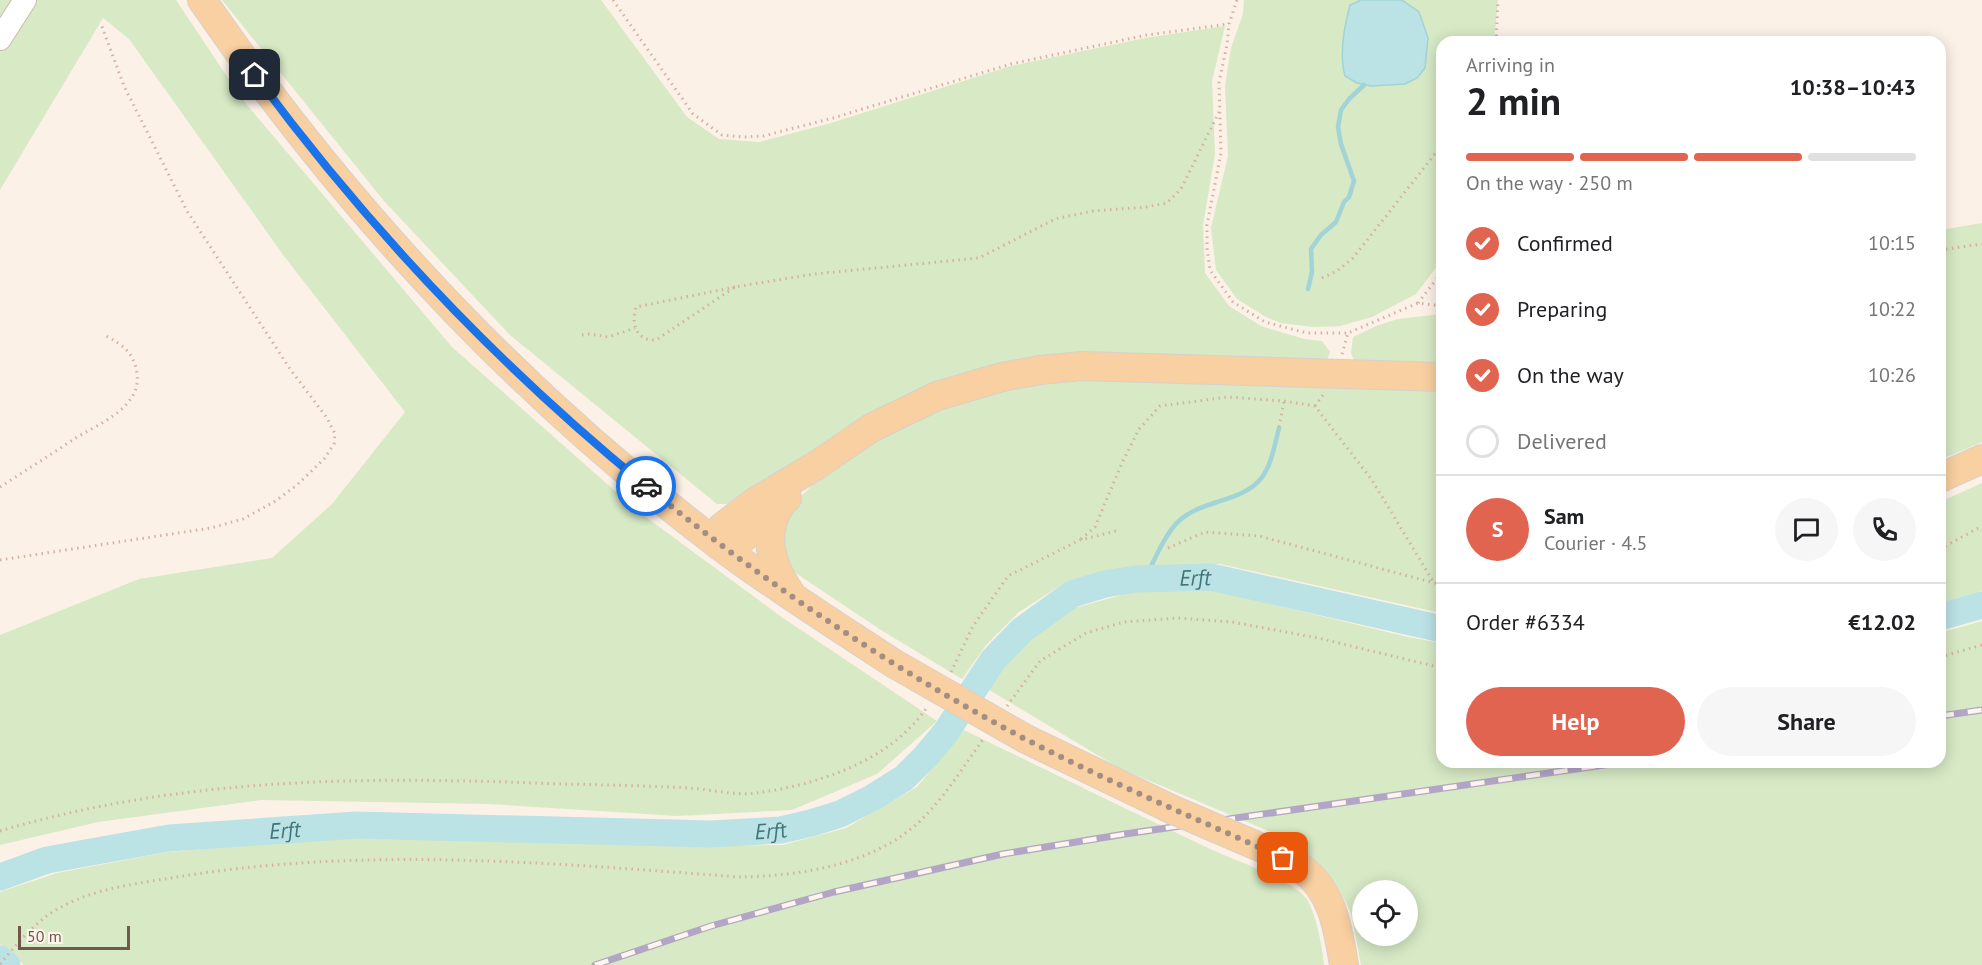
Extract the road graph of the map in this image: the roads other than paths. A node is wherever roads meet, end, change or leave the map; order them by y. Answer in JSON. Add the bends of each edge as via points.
{"nodes":[{"id":1,"x":26,"y":0,"type":"edge"},
{"id":2,"x":202,"y":0,"type":"edge"},
{"id":3,"x":0,"y":39,"type":"edge"},
{"id":4,"x":1436,"y":377,"type":"edge"},
{"id":5,"x":1982,"y":459,"type":"edge"},
{"id":6,"x":817,"y":465,"type":"junction"},
{"id":7,"x":1946,"y":475,"type":"edge"},
{"id":8,"x":780,"y":506,"type":"junction"},
{"id":9,"x":719,"y":545,"type":"junction"},
{"id":10,"x":794,"y":598,"type":"junction"},
{"id":11,"x":1344,"y":965,"type":"edge"}],
"edges":[{"from":1,"to":3,"type":"lane"},
{"from":2,"to":9,"type":"main road","via":[[326,167],[463,320],[586,435]]},
{"from":4,"to":6,"type":"main road","via":[[1082,366],[1040,370],[937,396],[871,428]]},
{"from":5,"to":7,"type":"main road"},
{"from":6,"to":8,"type":"main road"},
{"from":6,"to":9,"type":"main road","via":[[755,502],[722,528]]},
{"from":8,"to":9,"type":"main road","via":[[740,541]]},
{"from":8,"to":10,"type":"main road","via":[[771,524],[771,548],[780,575]]},
{"from":9,"to":10,"type":"main road"},
{"from":10,"to":11,"type":"main road","bridge":true,"via":[[893,663],[1026,739],[1302,869],[1330,903]]}]}
